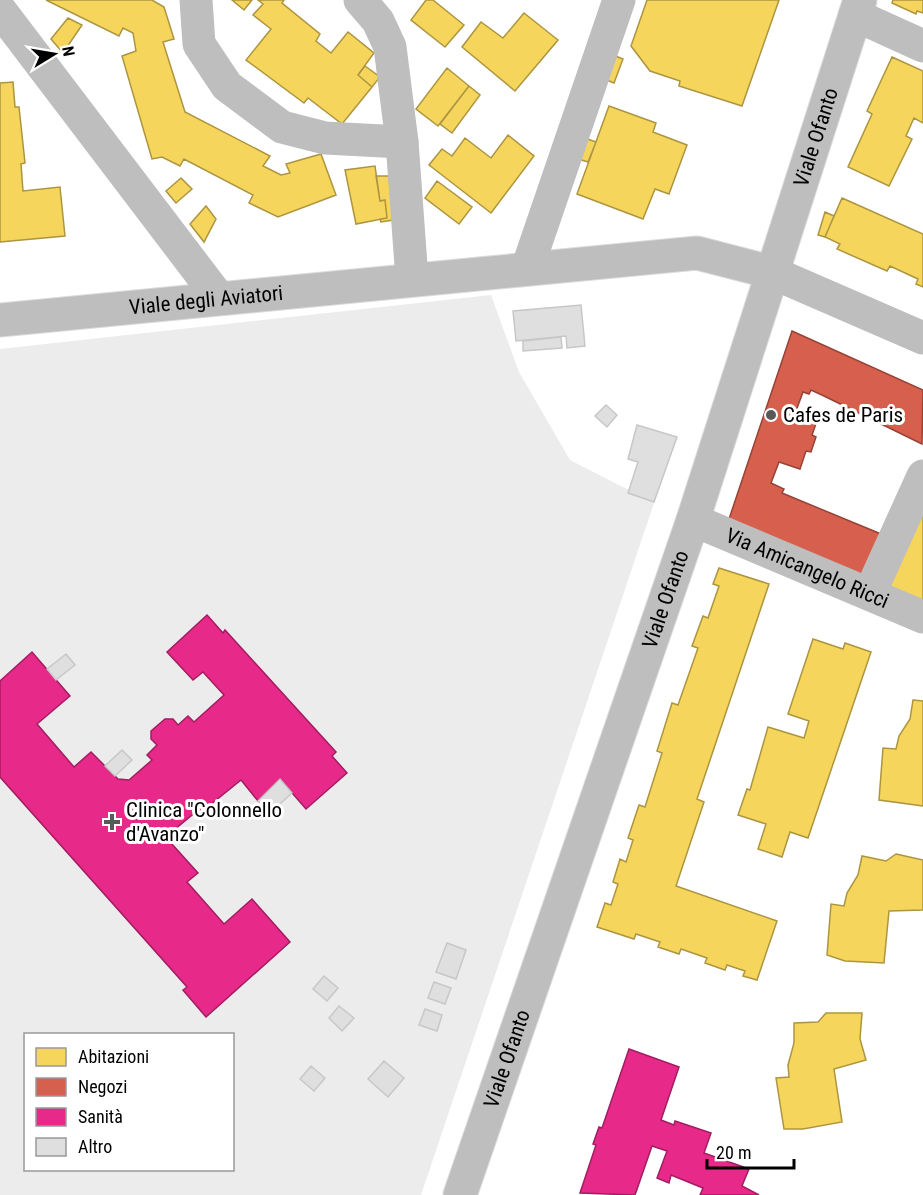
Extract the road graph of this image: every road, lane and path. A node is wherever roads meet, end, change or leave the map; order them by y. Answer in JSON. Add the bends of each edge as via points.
{"nodes":[{"id":1,"x":196,"y":0,"type":"edge"},
{"id":2,"x":360,"y":0,"type":"edge"},
{"id":3,"x":619,"y":0,"type":"edge"},
{"id":4,"x":858,"y":8,"type":"edge"},
{"id":5,"x":0,"y":10,"type":"edge"},
{"id":6,"x":923,"y":46,"type":"edge"},
{"id":7,"x":402,"y":142,"type":"junction"},
{"id":8,"x":527,"y":269,"type":"junction"},
{"id":9,"x":771,"y":272,"type":"junction"},
{"id":10,"x":412,"y":279,"type":"junction"},
{"id":11,"x":219,"y":298,"type":"junction"},
{"id":12,"x":0,"y":320,"type":"edge"},
{"id":13,"x":923,"y":338,"type":"edge"},
{"id":14,"x":923,"y":476,"type":"edge"},
{"id":15,"x":693,"y":520,"type":"junction"},
{"id":16,"x":870,"y":593,"type":"junction"},
{"id":17,"x":923,"y":618,"type":"edge"},
{"id":18,"x":460,"y":1195,"type":"edge"}],
"edges":[{"from":1,"to":7,"type":"main road","via":[[199,44],[227,86],[282,127],[325,138]]},
{"from":2,"to":7,"type":"main road","via":[[378,21],[390,47]]},
{"from":3,"to":8,"type":"main road"},
{"from":4,"to":6,"type":"main road"},
{"from":4,"to":9,"type":"main road","name":"Viale Ofanto"},
{"from":5,"to":11,"type":"main road"},
{"from":7,"to":10,"type":"main road"},
{"from":8,"to":9,"type":"main road","name":"Viale degli Aviatori","via":[[698,253]]},
{"from":8,"to":10,"type":"main road","name":"Viale degli Aviatori"},
{"from":9,"to":13,"type":"main road","name":"Viale degli Aviatori"},
{"from":9,"to":15,"type":"main road","name":"Viale Ofanto"},
{"from":10,"to":11,"type":"main road","name":"Viale degli Aviatori"},
{"from":11,"to":12,"type":"main road","name":"Viale degli Aviatori"},
{"from":14,"to":16,"type":"main road"},
{"from":15,"to":16,"type":"main road","name":"Via Amicangelo Ricci"},
{"from":15,"to":18,"type":"main road","name":"Viale Ofanto"},
{"from":16,"to":17,"type":"main road","name":"Via Amicangelo Ricci"}]}
